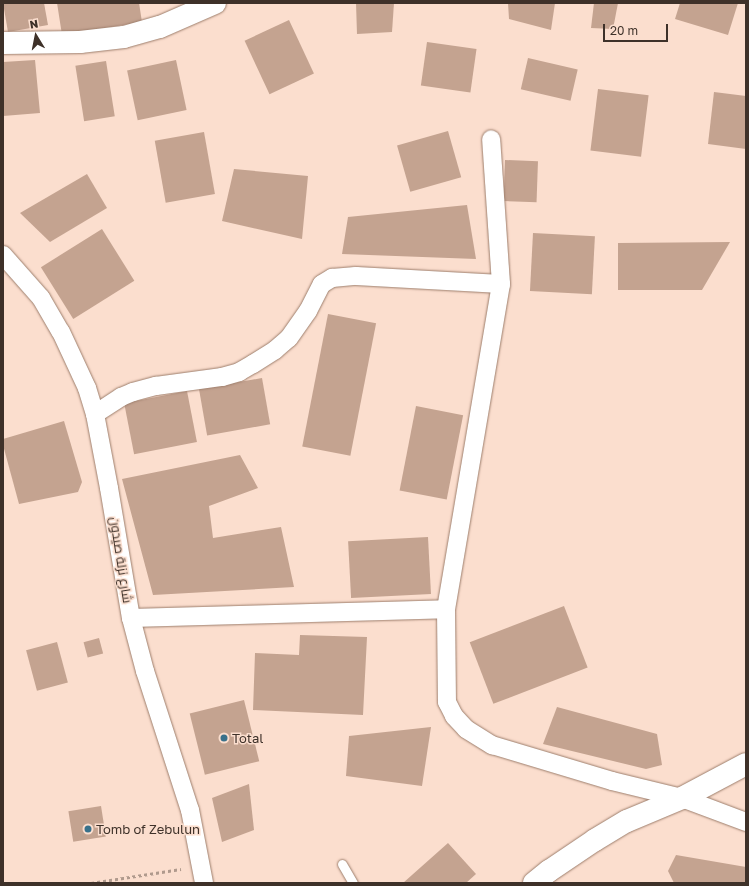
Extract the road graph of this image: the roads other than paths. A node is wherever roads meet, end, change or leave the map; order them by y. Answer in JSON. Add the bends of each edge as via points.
{"nodes":[{"id":1,"x":215,"y":3,"type":"edge"},
{"id":2,"x":3,"y":43,"type":"edge"},
{"id":3,"x":491,"y":139,"type":"dead end"},
{"id":4,"x":3,"y":255,"type":"edge"},
{"id":5,"x":501,"y":284,"type":"junction"},
{"id":6,"x":95,"y":414,"type":"junction"},
{"id":7,"x":446,"y":609,"type":"junction"},
{"id":8,"x":131,"y":618,"type":"junction"},
{"id":9,"x":746,"y":764,"type":"edge"},
{"id":10,"x":682,"y":798,"type":"junction"},
{"id":11,"x":746,"y":822,"type":"edge"},
{"id":12,"x":342,"y":864,"type":"dead end"},
{"id":13,"x":204,"y":883,"type":"edge"},
{"id":14,"x":352,"y":883,"type":"edge"},
{"id":15,"x":534,"y":883,"type":"edge"}],
"edges":[{"from":1,"to":2,"type":"street","via":[[165,24],[124,37],[88,42]]},
{"from":3,"to":5,"type":"street"},
{"from":4,"to":6,"type":"street","name":"شارع نزلة صيدون","via":[[41,298],[61,332],[87,388]]},
{"from":5,"to":6,"type":"street","via":[[356,276],[332,278],[322,284],[290,338],[253,364],[222,377],[156,386],[133,392]]},
{"from":5,"to":7,"type":"street"},
{"from":6,"to":8,"type":"street","name":"شارع نزلة صيدون"},
{"from":7,"to":8,"type":"street"},
{"from":7,"to":10,"type":"street","via":[[447,702],[454,716],[466,729],[487,743],[509,752]]},
{"from":8,"to":13,"type":"street","name":"شارع نزلة صيدون","via":[[145,671],[190,810]]},
{"from":9,"to":10,"type":"street"},
{"from":10,"to":11,"type":"street"},
{"from":10,"to":15,"type":"street","via":[[627,821],[594,840]]},
{"from":12,"to":14,"type":"lane"}]}
